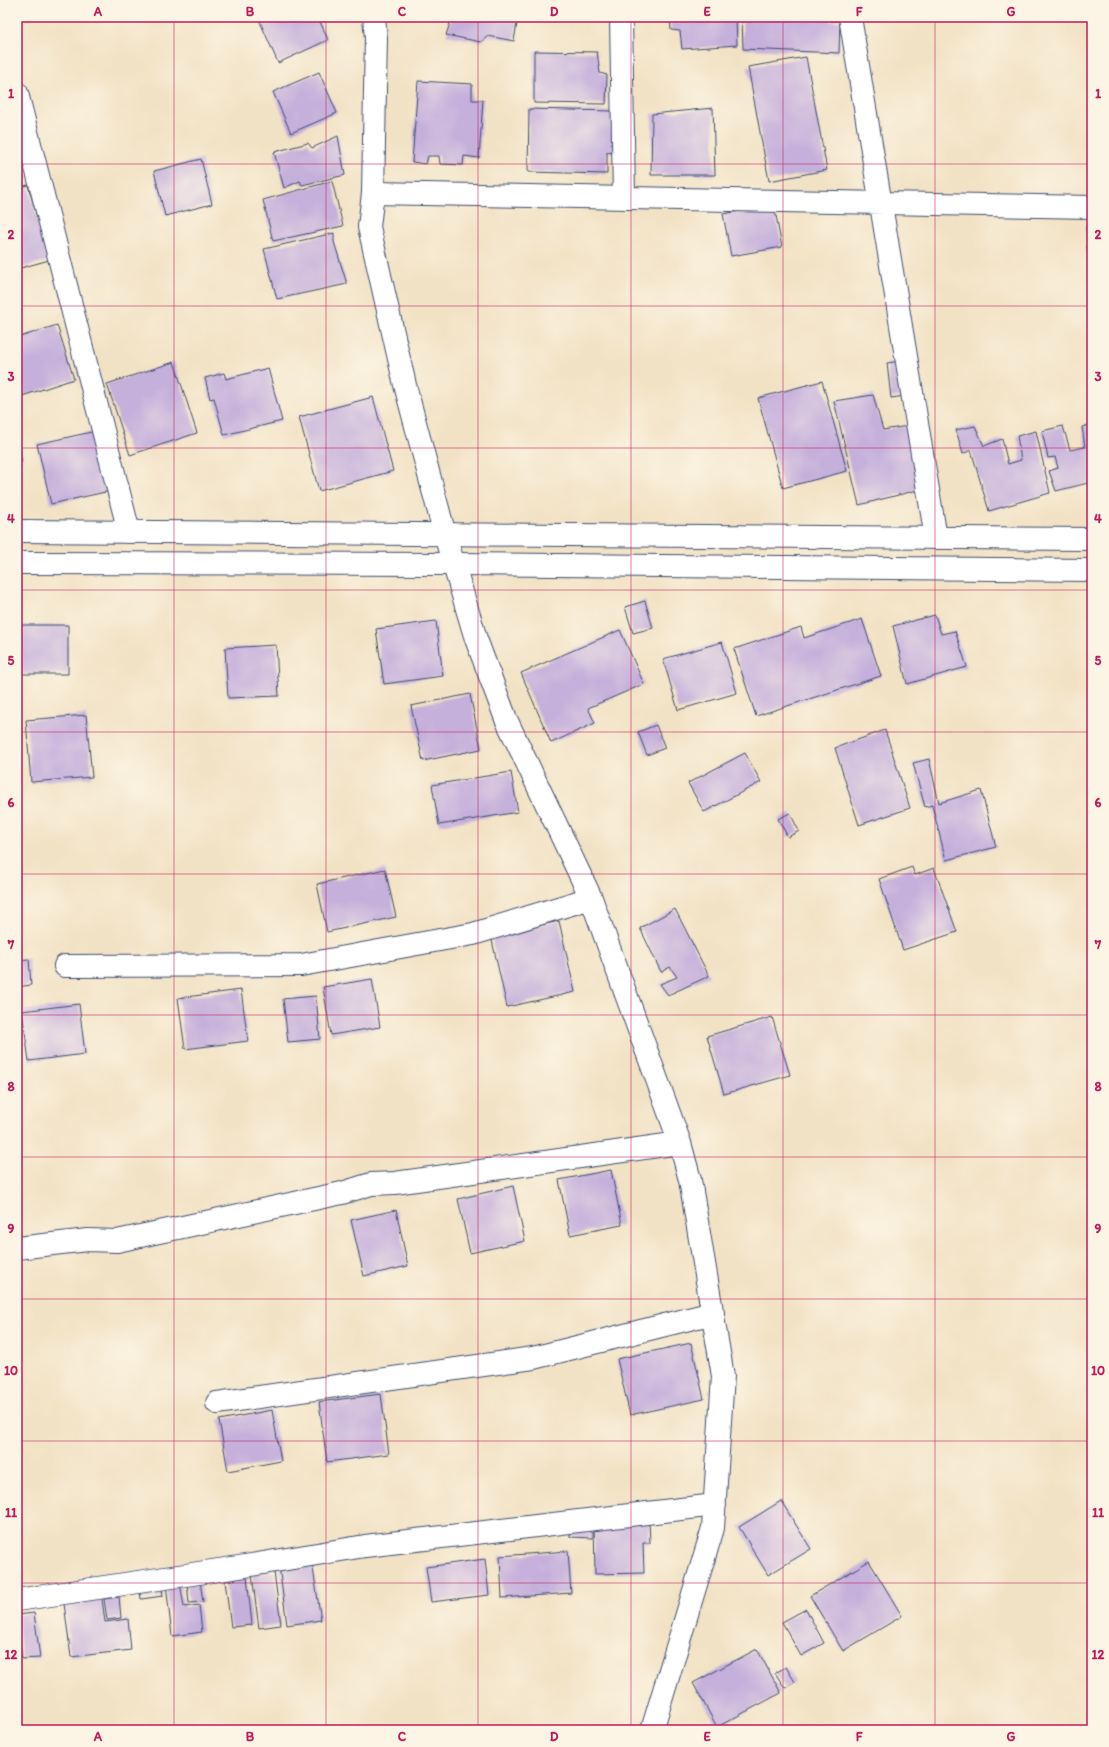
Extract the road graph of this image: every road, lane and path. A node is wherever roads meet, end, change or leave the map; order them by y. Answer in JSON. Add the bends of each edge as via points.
{"nodes":[{"id":1,"x":374,"y":17,"type":"edge"},
{"id":2,"x":621,"y":17,"type":"edge"},
{"id":3,"x":850,"y":17,"type":"edge"},
{"id":4,"x":17,"y":93,"type":"edge"},
{"id":5,"x":373,"y":193,"type":"junction"},
{"id":6,"x":624,"y":198,"type":"junction"},
{"id":7,"x":881,"y":203,"type":"junction"},
{"id":8,"x":1092,"y":207,"type":"edge"},
{"id":9,"x":17,"y":531,"type":"edge"},
{"id":10,"x":130,"y":532,"type":"junction"},
{"id":11,"x":445,"y":535,"type":"junction"},
{"id":12,"x":936,"y":538,"type":"junction"},
{"id":13,"x":1092,"y":539,"type":"edge"},
{"id":14,"x":17,"y":563,"type":"edge"},
{"id":15,"x":455,"y":564,"type":"junction"},
{"id":16,"x":1092,"y":570,"type":"edge"},
{"id":17,"x":591,"y":898,"type":"junction"},
{"id":18,"x":65,"y":966,"type":"dead end"},
{"id":19,"x":680,"y":1143,"type":"junction"},
{"id":20,"x":17,"y":1248,"type":"edge"},
{"id":21,"x":713,"y":1313,"type":"junction"},
{"id":22,"x":217,"y":1403,"type":"dead end"},
{"id":23,"x":715,"y":1504,"type":"junction"},
{"id":24,"x":17,"y":1600,"type":"edge"},
{"id":25,"x":652,"y":1730,"type":"edge"}],
"edges":[{"from":1,"to":5,"type":"street","via":[[376,38]]},
{"from":2,"to":6,"type":"street"},
{"from":3,"to":7,"type":"street"},
{"from":4,"to":10,"type":"street"},
{"from":5,"to":6,"type":"street"},
{"from":5,"to":11,"type":"street","via":[[369,227],[405,385]]},
{"from":6,"to":7,"type":"street"},
{"from":7,"to":8,"type":"street"},
{"from":7,"to":12,"type":"street"},
{"from":9,"to":10,"type":"street"},
{"from":10,"to":11,"type":"street"},
{"from":11,"to":12,"type":"street"},
{"from":11,"to":15,"type":"street"},
{"from":12,"to":13,"type":"street"},
{"from":14,"to":15,"type":"street"},
{"from":15,"to":16,"type":"street"},
{"from":15,"to":17,"type":"street","via":[[476,639],[506,719]]},
{"from":17,"to":18,"type":"street","via":[[473,934],[301,965]]},
{"from":17,"to":19,"type":"street"},
{"from":19,"to":20,"type":"street","via":[[395,1183],[371,1184],[342,1193],[116,1241],[88,1240]]},
{"from":19,"to":21,"type":"street","via":[[690,1180]]},
{"from":21,"to":22,"type":"street","via":[[533,1358]]},
{"from":21,"to":23,"type":"street","via":[[723,1376]]},
{"from":23,"to":24,"type":"street","via":[[365,1546]]},
{"from":23,"to":25,"type":"street","via":[[713,1528]]}]}
